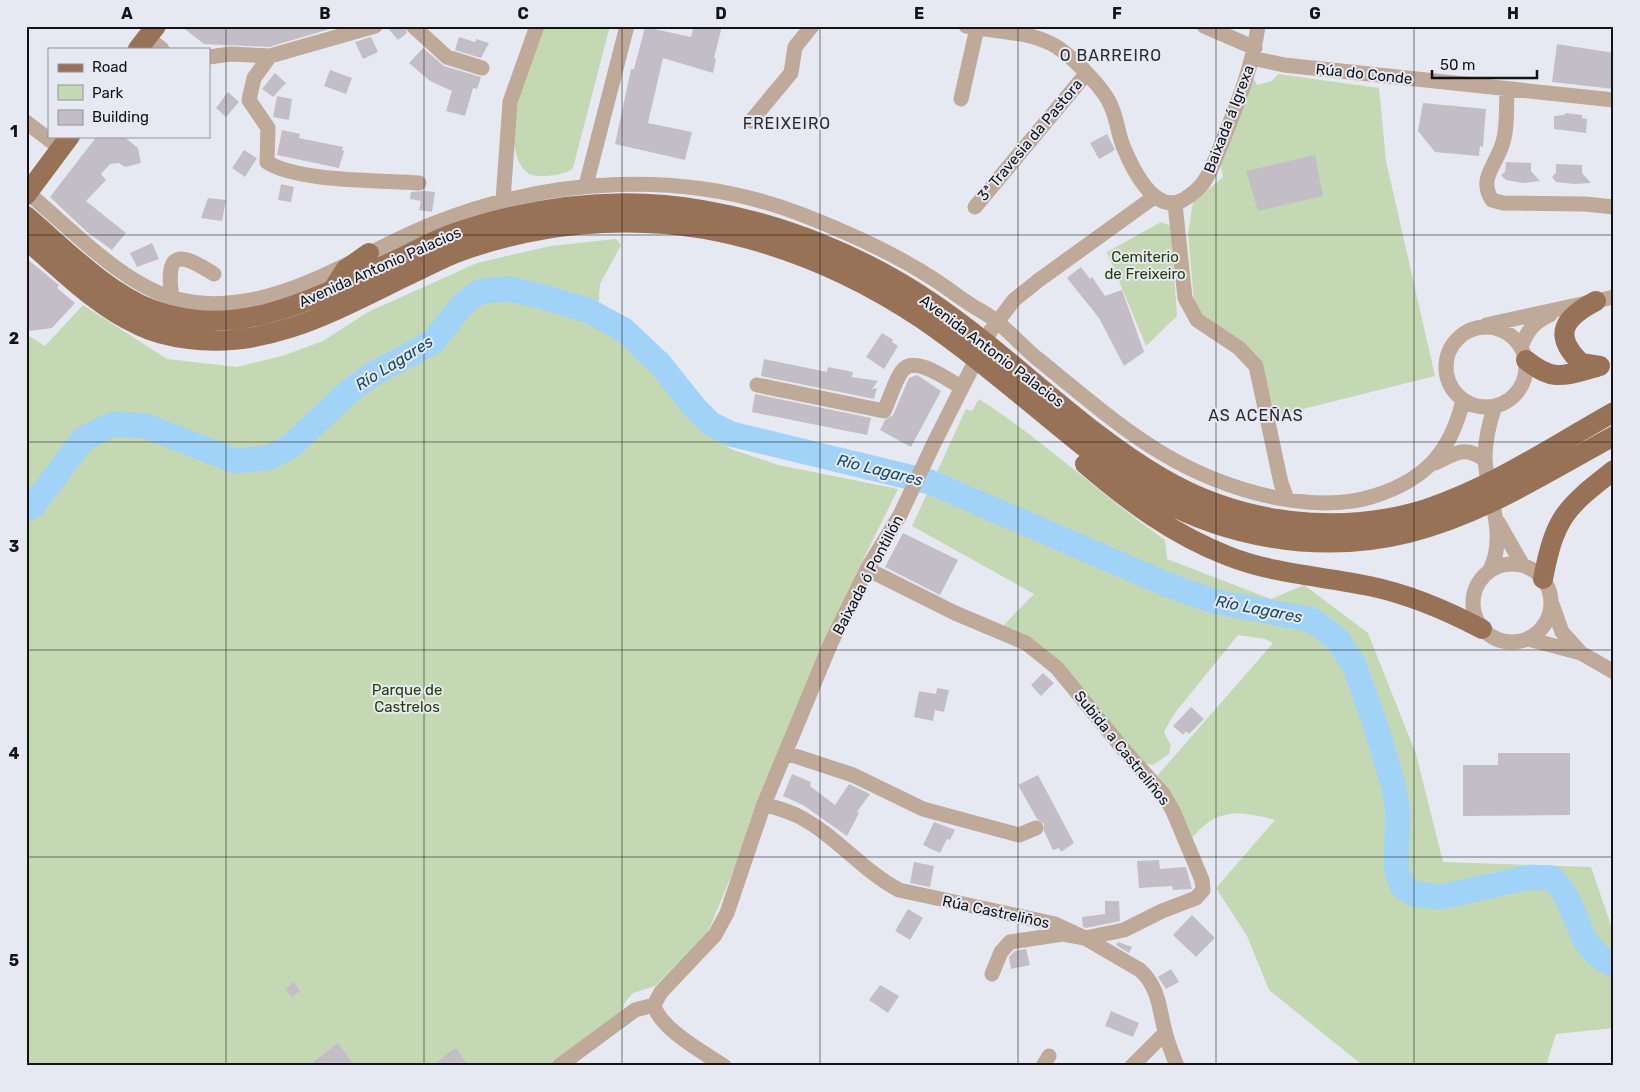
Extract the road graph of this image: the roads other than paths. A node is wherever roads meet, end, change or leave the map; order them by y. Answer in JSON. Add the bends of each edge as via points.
{"nodes":[{"id":1,"x":375,"y":26,"type":"edge"},
{"id":2,"x":413,"y":26,"type":"edge"},
{"id":3,"x":537,"y":26,"type":"edge"},
{"id":4,"x":626,"y":26,"type":"edge"},
{"id":5,"x":812,"y":26,"type":"edge"},
{"id":6,"x":1204,"y":26,"type":"edge"},
{"id":7,"x":1258,"y":26,"type":"edge"},
{"id":8,"x":972,"y":27,"type":"edge"},
{"id":9,"x":1253,"y":53,"type":"junction"},
{"id":10,"x":270,"y":56,"type":"junction"},
{"id":11,"x":210,"y":57,"type":"edge"},
{"id":12,"x":482,"y":68,"type":"dead end"},
{"id":13,"x":1086,"y":74,"type":"junction"},
{"id":14,"x":1507,"y":90,"type":"junction"},
{"id":15,"x":961,"y":99,"type":"dead end"},
{"id":16,"x":1614,"y":100,"type":"edge"},
{"id":17,"x":751,"y":121,"type":"dead end"},
{"id":18,"x":26,"y":122,"type":"edge"},
{"id":19,"x":48,"y":133,"type":"edge"},
{"id":20,"x":65,"y":142,"type":"edge"},
{"id":21,"x":419,"y":183,"type":"dead end"},
{"id":22,"x":586,"y":185,"type":"junction"},
{"id":23,"x":27,"y":194,"type":"edge"},
{"id":24,"x":1154,"y":197,"type":"junction"},
{"id":25,"x":503,"y":200,"type":"junction"},
{"id":26,"x":1175,"y":204,"type":"junction"},
{"id":27,"x":975,"y":207,"type":"dead end"},
{"id":28,"x":1614,"y":207,"type":"edge"},
{"id":29,"x":26,"y":216,"type":"edge"},
{"id":30,"x":26,"y":240,"type":"edge"},
{"id":31,"x":369,"y":253,"type":"junction"},
{"id":32,"x":214,"y":274,"type":"dead end"},
{"id":33,"x":332,"y":290,"type":"junction"},
{"id":34,"x":172,"y":298,"type":"junction"},
{"id":35,"x":1605,"y":299,"type":"edge"},
{"id":36,"x":994,"y":326,"type":"junction"},
{"id":37,"x":1481,"y":327,"type":"junction"},
{"id":38,"x":1524,"y":353,"type":"junction"},
{"id":39,"x":1607,"y":364,"type":"edge"},
{"id":40,"x":964,"y":383,"type":"junction"},
{"id":41,"x":757,"y":385,"type":"dead end"},
{"id":42,"x":1463,"y":400,"type":"junction"},
{"id":43,"x":1495,"y":406,"type":"junction"},
{"id":44,"x":1036,"y":408,"type":"junction"},
{"id":45,"x":1614,"y":412,"type":"edge"},
{"id":46,"x":1614,"y":436,"type":"edge"},
{"id":47,"x":1435,"y":463,"type":"junction"},
{"id":48,"x":1486,"y":464,"type":"junction"},
{"id":49,"x":1614,"y":470,"type":"edge"},
{"id":50,"x":1287,"y":500,"type":"junction"},
{"id":51,"x":1496,"y":517,"type":"junction"},
{"id":52,"x":1522,"y":564,"type":"junction"},
{"id":53,"x":868,"y":569,"type":"junction"},
{"id":54,"x":1490,"y":570,"type":"junction"},
{"id":55,"x":1544,"y":579,"type":"junction"},
{"id":56,"x":1552,"y":603,"type":"junction"},
{"id":57,"x":1482,"y":629,"type":"junction"},
{"id":58,"x":1528,"y":639,"type":"junction"},
{"id":59,"x":1581,"y":653,"type":"junction"},
{"id":60,"x":1614,"y":672,"type":"edge"},
{"id":61,"x":786,"y":753,"type":"junction"},
{"id":62,"x":764,"y":804,"type":"junction"},
{"id":63,"x":1036,"y":828,"type":"dead end"},
{"id":64,"x":1085,"y":938,"type":"junction"},
{"id":65,"x":992,"y":974,"type":"dead end"},
{"id":66,"x":654,"y":1005,"type":"junction"},
{"id":67,"x":1165,"y":1034,"type":"junction"},
{"id":68,"x":559,"y":1066,"type":"edge"},
{"id":69,"x":724,"y":1066,"type":"edge"},
{"id":70,"x":1132,"y":1066,"type":"edge"},
{"id":71,"x":1177,"y":1066,"type":"edge"}],
"edges":[{"from":1,"to":10,"type":"street"},
{"from":2,"to":12,"type":"street","via":[[447,57]]},
{"from":3,"to":25,"type":"street","via":[[510,102]]},
{"from":4,"to":22,"type":"street"},
{"from":5,"to":17,"type":"street","via":[[795,47],[791,72]]},
{"from":6,"to":9,"type":"street","name":"Rúa do Conde"},
{"from":7,"to":9,"type":"street","name":"Baixada á Igrexa"},
{"from":8,"to":13,"type":"street","via":[[1041,39],[1065,52]]},
{"from":8,"to":15,"type":"street"},
{"from":9,"to":14,"type":"street","name":"Rúa do Conde","via":[[1284,65]]},
{"from":9,"to":26,"type":"street","name":"Baixada á Igrexa","via":[[1240,97],[1211,171],[1190,196]]},
{"from":10,"to":11,"type":"street","via":[[230,54]]},
{"from":10,"to":21,"type":"street","via":[[254,78],[249,100],[268,128],[267,162],[321,176]]},
{"from":13,"to":24,"type":"street","via":[[1111,106],[1130,162]]},
{"from":13,"to":27,"type":"street","name":"3ª Travesia da Pastora"},
{"from":14,"to":16,"type":"street","name":"Rúa do Conde"},
{"from":14,"to":28,"type":"street","via":[[1503,145],[1487,176],[1486,191],[1492,200]]},
{"from":18,"to":19,"type":"street"},
{"from":20,"to":23,"type":"main road"},
{"from":22,"to":25,"type":"street"},
{"from":22,"to":36,"type":"street","via":[[650,183],[700,189],[745,197],[797,212],[881,248],[936,280]]},
{"from":23,"to":34,"type":"street","via":[[119,270],[145,288]]},
{"from":24,"to":26,"type":"street"},
{"from":24,"to":36,"type":"street","name":"Baixada ó Pontillón","via":[[1014,300]]},
{"from":25,"to":31,"type":"street","via":[[433,223]]},
{"from":26,"to":50,"type":"street","via":[[1185,298],[1197,320],[1239,348],[1256,366]]},
{"from":29,"to":33,"type":"main road","name":"Avenida Antonio Palacios","via":[[116,291],[150,309],[178,318],[239,320],[271,314]]},
{"from":30,"to":44,"type":"main road","name":"Avenida Antonio Palacios","via":[[106,307],[140,326],[174,337],[210,342],[280,333],[457,252],[515,235],[570,226],[627,222],[706,230],[761,242],[802,256],[861,283],[944,335]]},
{"from":31,"to":33,"type":"main road","via":[[346,270]]},
{"from":31,"to":34,"type":"street","via":[[271,296],[197,303]]},
{"from":32,"to":34,"type":"street","via":[[193,261],[182,258],[175,261],[169,272]]},
{"from":33,"to":45,"type":"main road","name":"Avenida Antonio Palacios","via":[[447,236],[544,209],[600,204],[659,204],[763,223],[836,249],[922,296],[984,341],[1112,444],[1165,480],[1229,508],[1289,521],[1360,522],[1426,508],[1507,473]]},
{"from":35,"to":37,"type":"street"},
{"from":35,"to":38,"type":"street","via":[[1537,321],[1526,334]]},
{"from":35,"to":39,"type":"main road","via":[[1571,316],[1564,338],[1567,347],[1581,363]]},
{"from":36,"to":40,"type":"street","name":"Baixada ó Pontillón"},
{"from":36,"to":50,"type":"street","via":[[1146,444],[1174,462],[1247,492]]},
{"from":37,"to":38,"type":"street","via":[[1497,328],[1511,335]]},
{"from":37,"to":42,"type":"street","via":[[1457,339],[1448,357],[1448,378]]},
{"from":38,"to":39,"type":"main road","via":[[1545,374],[1558,376]]},
{"from":38,"to":43,"type":"street","via":[[1526,372],[1523,384],[1516,394]]},
{"from":40,"to":41,"type":"street","via":[[919,364],[910,365],[902,370],[884,411]]},
{"from":40,"to":53,"type":"street","name":"Baixada ó Pontillón","via":[[903,509]]},
{"from":42,"to":43,"type":"street","via":[[1479,406]]},
{"from":42,"to":47,"type":"street","via":[[1448,442]]},
{"from":43,"to":48,"type":"street","via":[[1486,440]]},
{"from":44,"to":46,"type":"main road","name":"Avenida Antonio Palacios","via":[[1105,464],[1165,502],[1229,528],[1300,542],[1387,538],[1437,525],[1514,491]]},
{"from":44,"to":57,"type":"main road","via":[[1067,448],[1124,498],[1177,533],[1229,557],[1406,596],[1436,606]]},
{"from":47,"to":48,"type":"street","via":[[1458,452],[1473,451]]},
{"from":47,"to":50,"type":"street","via":[[1392,490],[1366,498],[1324,503]]},
{"from":48,"to":51,"type":"street"},
{"from":49,"to":55,"type":"main road","via":[[1568,508],[1549,550]]},
{"from":51,"to":52,"type":"street"},
{"from":51,"to":54,"type":"street","via":[[1496,558]]},
{"from":52,"to":54,"type":"street","via":[[1505,564]]},
{"from":52,"to":55,"type":"street"},
{"from":53,"to":61,"type":"street","name":"Baixada ó Pontillón","via":[[830,645]]},
{"from":53,"to":64,"type":"street","name":"Subida a Castreliños","via":[[955,613],[1026,643],[1044,656],[1058,668],[1173,810],[1202,880],[1203,890],[1124,930]]},
{"from":54,"to":57,"type":"street","via":[[1478,582],[1472,597],[1474,614]]},
{"from":55,"to":56,"type":"street"},
{"from":56,"to":58,"type":"street","via":[[1549,617],[1541,630]]},
{"from":56,"to":59,"type":"street","via":[[1562,632]]},
{"from":57,"to":58,"type":"street","via":[[1506,642]]},
{"from":58,"to":59,"type":"street"},
{"from":59,"to":60,"type":"street"},
{"from":61,"to":62,"type":"street","name":"Baixada ó Pontillón"},
{"from":61,"to":63,"type":"street","via":[[853,775],[923,809],[1019,835]]},
{"from":62,"to":64,"type":"street","name":"Rúa Castreliños","via":[[815,826],[898,890],[1055,924]]},
{"from":62,"to":66,"type":"street","name":"Baixada ó Pontillón","via":[[727,913],[715,935],[661,992]]},
{"from":64,"to":65,"type":"street","name":"Subida a Castreliños","via":[[1063,934],[1010,942]]},
{"from":64,"to":67,"type":"street","name":"Rúa Castreliños","via":[[1148,977],[1156,992]]},
{"from":66,"to":68,"type":"street","via":[[635,1010]]},
{"from":66,"to":69,"type":"street","via":[[663,1023]]},
{"from":67,"to":70,"type":"street"},
{"from":67,"to":71,"type":"street","name":"Rúa Castreliños"}]}
